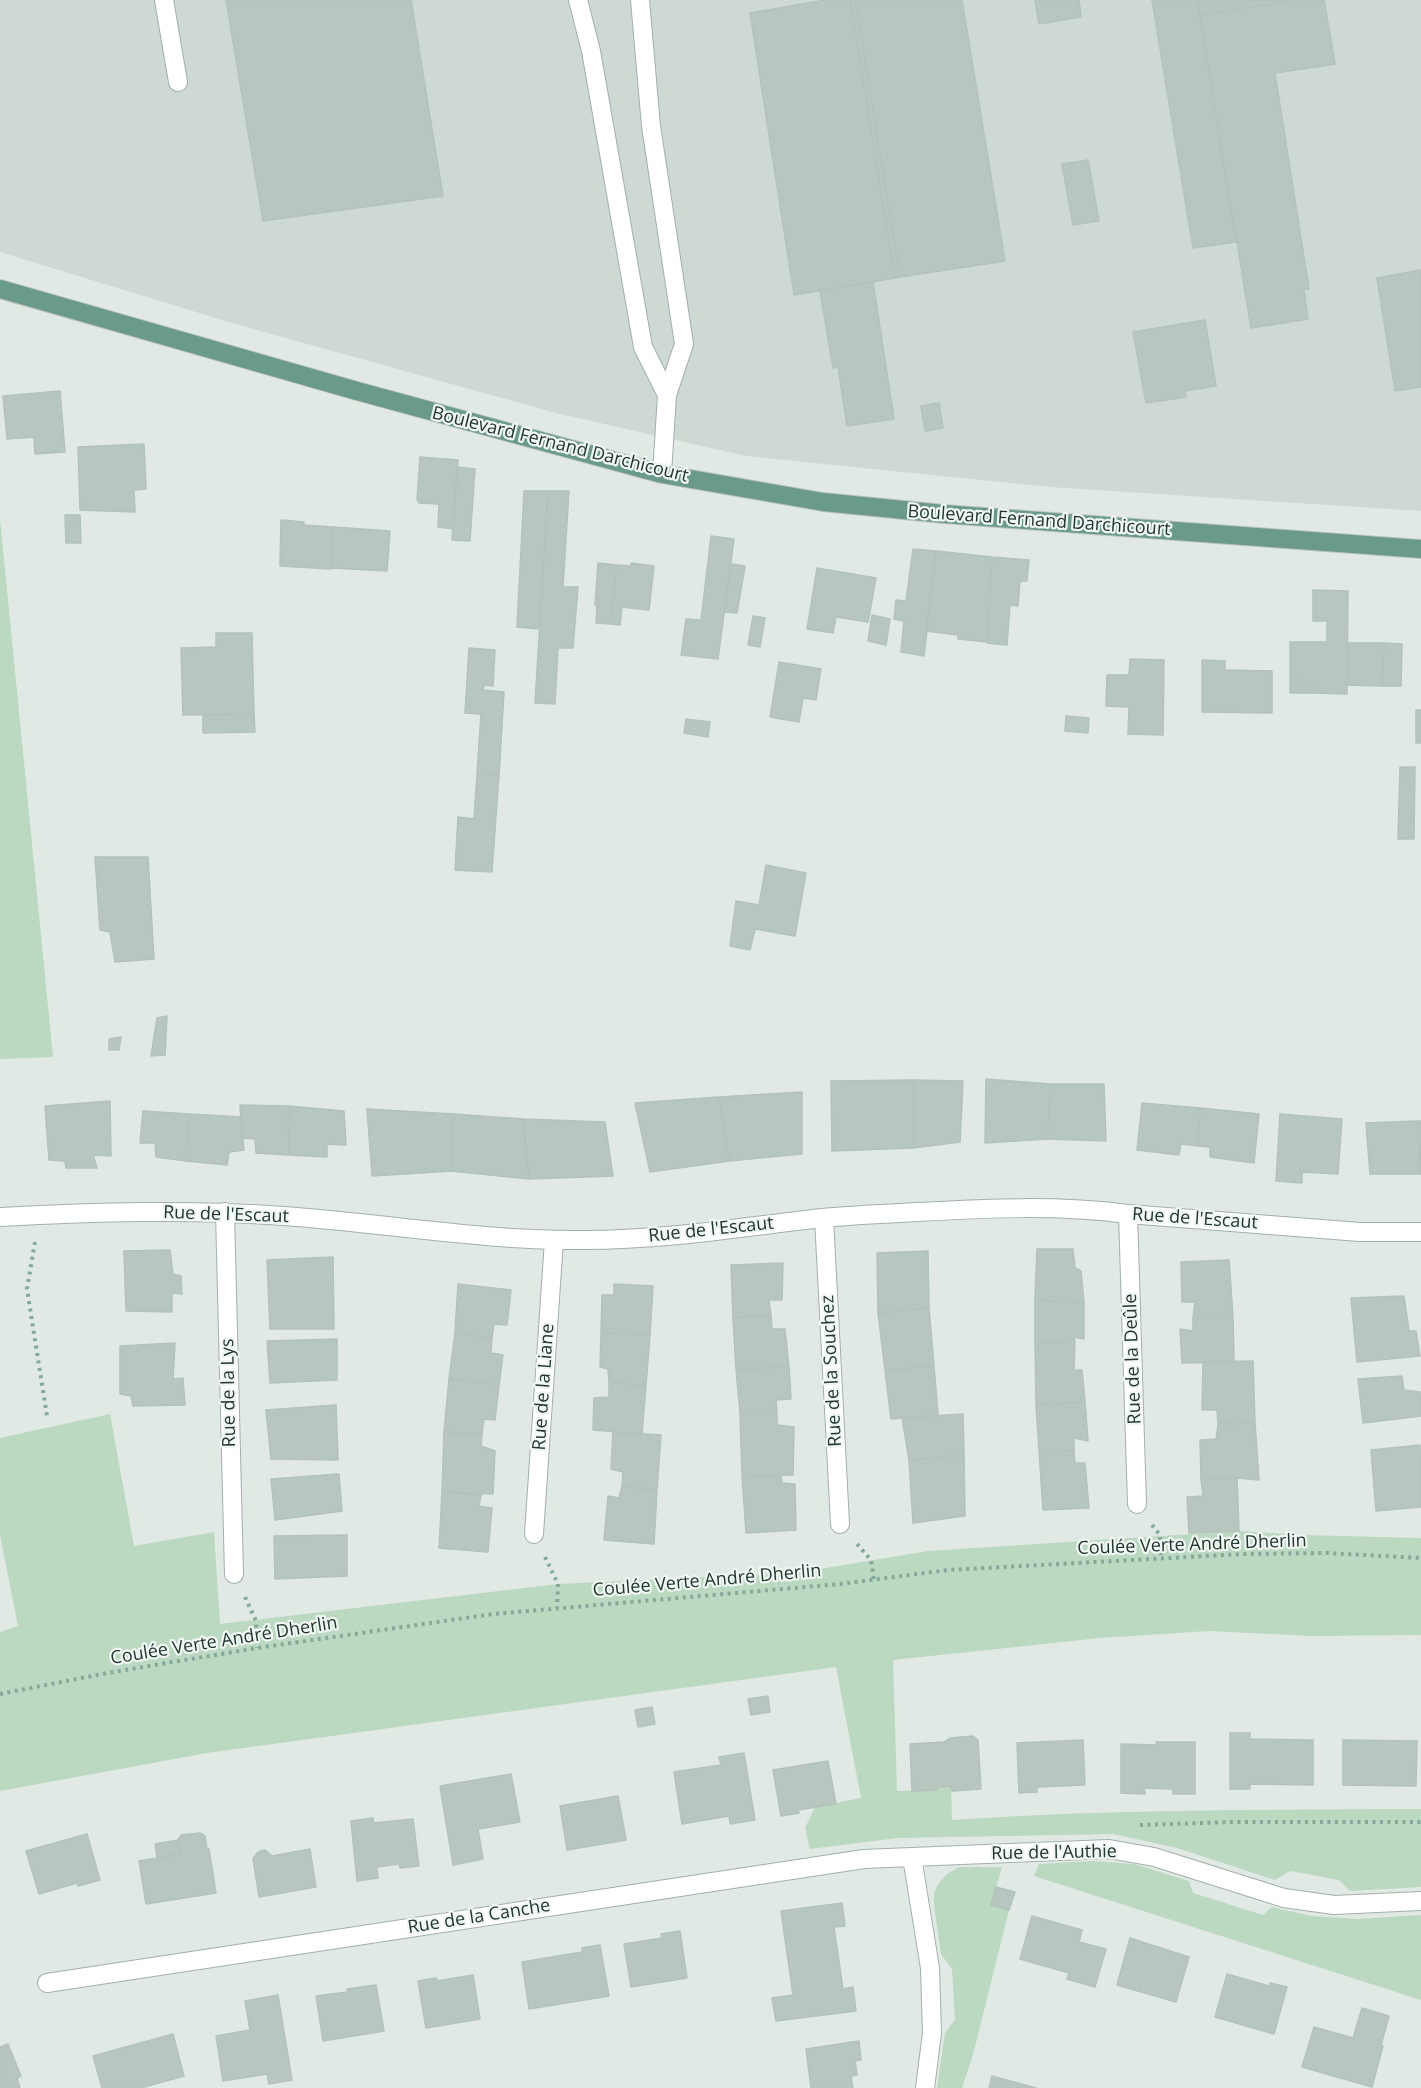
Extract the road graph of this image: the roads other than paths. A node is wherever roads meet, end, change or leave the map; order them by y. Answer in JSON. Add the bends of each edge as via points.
{"nodes":[{"id":1,"x":164,"y":0,"type":"edge"},
{"id":2,"x":578,"y":0,"type":"edge"},
{"id":3,"x":640,"y":0,"type":"edge"},
{"id":4,"x":178,"y":82,"type":"dead end"},
{"id":5,"x":0,"y":289,"type":"edge"},
{"id":6,"x":667,"y":395,"type":"junction"},
{"id":7,"x":662,"y":474,"type":"junction"},
{"id":8,"x":1421,"y":549,"type":"edge"},
{"id":9,"x":225,"y":1212,"type":"junction"},
{"id":10,"x":1128,"y":1214,"type":"junction"},
{"id":11,"x":0,"y":1216,"type":"edge"},
{"id":12,"x":824,"y":1218,"type":"junction"},
{"id":13,"x":1421,"y":1232,"type":"edge"},
{"id":14,"x":554,"y":1240,"type":"junction"},
{"id":15,"x":1137,"y":1504,"type":"road end"},
{"id":16,"x":840,"y":1524,"type":"road end"},
{"id":17,"x":534,"y":1534,"type":"road end"},
{"id":18,"x":234,"y":1574,"type":"road end"},
{"id":19,"x":912,"y":1857,"type":"junction"},
{"id":20,"x":1421,"y":1901,"type":"edge"},
{"id":21,"x":47,"y":1983,"type":"dead end"},
{"id":22,"x":925,"y":2088,"type":"edge"}],
"edges":[{"from":1,"to":4,"type":"street"},
{"from":2,"to":6,"type":"street","via":[[591,51],[643,346]]},
{"from":3,"to":6,"type":"street","via":[[651,126],[684,344]]},
{"from":5,"to":7,"type":"main road","name":"Boulevard Fernand Darchicourt","via":[[357,392]]},
{"from":6,"to":7,"type":"street"},
{"from":7,"to":8,"type":"main road","name":"Boulevard Fernand Darchicourt","via":[[823,502],[944,514]]},
{"from":9,"to":11,"type":"street","name":"Rue de l'Escaut"},
{"from":9,"to":14,"type":"street","name":"Rue de l'Escaut"},
{"from":9,"to":18,"type":"street","name":"Rue de la Lys"},
{"from":10,"to":12,"type":"street","name":"Rue de l'Escaut","via":[[1035,1208]]},
{"from":10,"to":13,"type":"street","name":"Rue de l'Escaut","via":[[1360,1232]]},
{"from":10,"to":15,"type":"street","name":"Rue de la Deûle"},
{"from":12,"to":14,"type":"street","name":"Rue de l'Escaut","via":[[647,1238]]},
{"from":12,"to":16,"type":"street","name":"Rue de la Souchez"},
{"from":14,"to":17,"type":"street","name":"Rue de la Liane"},
{"from":19,"to":20,"type":"street","name":"Rue de l'Authie","via":[[1109,1849],[1154,1857],[1284,1898],[1334,1905]]},
{"from":19,"to":21,"type":"street","name":"Rue de la Canche","via":[[864,1859]]},
{"from":19,"to":22,"type":"street","via":[[930,1968],[932,2034]]}]}
